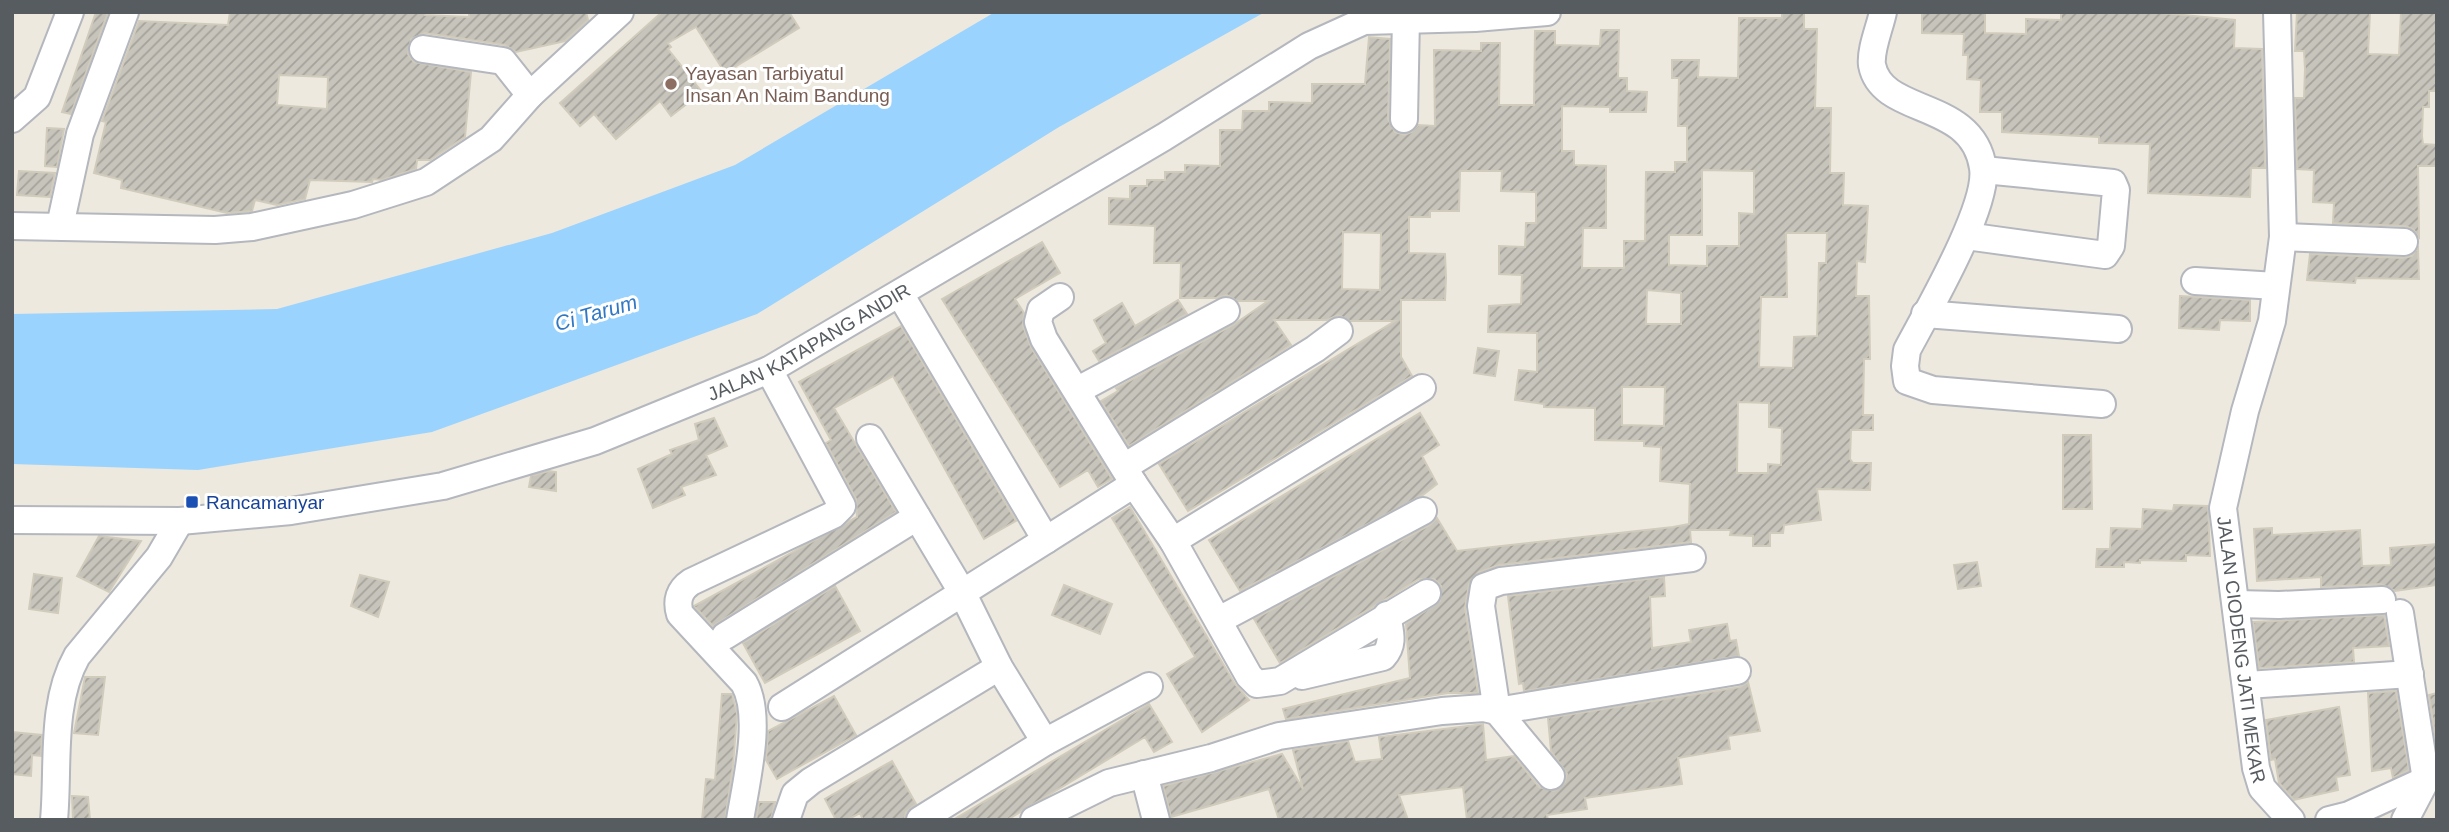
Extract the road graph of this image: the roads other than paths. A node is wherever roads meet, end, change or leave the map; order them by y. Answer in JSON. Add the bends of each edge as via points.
{"nodes":[{"id":1,"x":70,"y":12,"type":"edge"},
{"id":2,"x":125,"y":12,"type":"edge"},
{"id":3,"x":620,"y":12,"type":"edge"},
{"id":4,"x":1882,"y":12,"type":"edge"},
{"id":5,"x":2277,"y":12,"type":"edge"},
{"id":6,"x":1538,"y":13,"type":"edge"},
{"id":7,"x":1371,"y":16,"type":"edge"},
{"id":8,"x":1406,"y":17,"type":"junction"},
{"id":9,"x":594,"y":21,"type":"edge"},
{"id":10,"x":423,"y":48,"type":"dead end"},
{"id":11,"x":530,"y":95,"type":"junction"},
{"id":12,"x":13,"y":113,"type":"edge"},
{"id":13,"x":1404,"y":119,"type":"dead end"},
{"id":14,"x":1984,"y":170,"type":"junction"},
{"id":15,"x":12,"y":226,"type":"edge"},
{"id":16,"x":60,"y":226,"type":"junction"},
{"id":17,"x":1966,"y":236,"type":"junction"},
{"id":18,"x":2283,"y":237,"type":"junction"},
{"id":19,"x":2404,"y":242,"type":"dead end"},
{"id":20,"x":2195,"y":281,"type":"dead end"},
{"id":21,"x":2276,"y":286,"type":"junction"},
{"id":22,"x":900,"y":294,"type":"junction"},
{"id":23,"x":1060,"y":297,"type":"dead end"},
{"id":24,"x":1226,"y":311,"type":"dead end"},
{"id":25,"x":1925,"y":314,"type":"junction"},
{"id":26,"x":2118,"y":329,"type":"dead end"},
{"id":27,"x":1339,"y":331,"type":"dead end"},
{"id":28,"x":769,"y":370,"type":"junction"},
{"id":29,"x":1422,"y":388,"type":"dead end"},
{"id":30,"x":1078,"y":390,"type":"junction"},
{"id":31,"x":2102,"y":404,"type":"dead end"},
{"id":32,"x":870,"y":438,"type":"dead end"},
{"id":33,"x":1129,"y":476,"type":"junction"},
{"id":34,"x":1423,"y":511,"type":"dead end"},
{"id":35,"x":917,"y":517,"type":"junction"},
{"id":36,"x":12,"y":520,"type":"edge"},
{"id":37,"x":180,"y":521,"type":"junction"},
{"id":38,"x":1046,"y":540,"type":"junction"},
{"id":39,"x":1173,"y":541,"type":"junction"},
{"id":40,"x":1692,"y":558,"type":"dead end"},
{"id":41,"x":962,"y":592,"type":"junction"},
{"id":42,"x":1427,"y":593,"type":"dead end"},
{"id":43,"x":2236,"y":604,"type":"junction"},
{"id":44,"x":1219,"y":620,"type":"junction"},
{"id":45,"x":725,"y":636,"type":"dead end"},
{"id":46,"x":999,"y":667,"type":"junction"},
{"id":47,"x":1737,"y":671,"type":"dead end"},
{"id":48,"x":2410,"y":674,"type":"junction"},
{"id":49,"x":2247,"y":685,"type":"junction"},
{"id":50,"x":1149,"y":686,"type":"dead end"},
{"id":51,"x":782,"y":707,"type":"dead end"},
{"id":52,"x":1497,"y":711,"type":"junction"},
{"id":53,"x":1045,"y":742,"type":"junction"},
{"id":54,"x":1144,"y":774,"type":"junction"},
{"id":55,"x":1551,"y":776,"type":"dead end"},
{"id":56,"x":2431,"y":778,"type":"edge"},
{"id":57,"x":54,"y":820,"type":"edge"},
{"id":58,"x":740,"y":820,"type":"edge"},
{"id":59,"x":786,"y":820,"type":"edge"},
{"id":60,"x":920,"y":820,"type":"edge"},
{"id":61,"x":1034,"y":820,"type":"edge"},
{"id":62,"x":1156,"y":820,"type":"edge"},
{"id":63,"x":2291,"y":820,"type":"edge"},
{"id":64,"x":2329,"y":820,"type":"edge"},
{"id":65,"x":2405,"y":820,"type":"edge"}],
"edges":[{"from":1,"to":12,"type":"street","via":[[37,97]]},
{"from":2,"to":16,"type":"street","via":[[80,134]]},
{"from":3,"to":9,"type":"street"},
{"from":4,"to":14,"type":"street","via":[[1871,62],[1878,82],[1903,99],[1956,121],[1975,142]]},
{"from":5,"to":18,"type":"street","name":"JALAN CIODENG JATI MEKAR"},
{"from":6,"to":8,"type":"street","name":"JALAN KATAPANG ANDIR"},
{"from":7,"to":8,"type":"street","name":"JALAN KATAPANG ANDIR"},
{"from":7,"to":22,"type":"street","name":"JALAN KATAPANG ANDIR","via":[[1309,46]]},
{"from":8,"to":13,"type":"street"},
{"from":9,"to":11,"type":"street"},
{"from":10,"to":11,"type":"street","via":[[503,61]]},
{"from":11,"to":16,"type":"street","via":[[491,138],[460,162],[426,182],[353,205],[228,229]]},
{"from":14,"to":17,"type":"street"},
{"from":14,"to":17,"type":"street","via":[[2113,183],[2111,246],[2105,255]]},
{"from":15,"to":16,"type":"street"},
{"from":17,"to":25,"type":"street"},
{"from":18,"to":19,"type":"street"},
{"from":18,"to":21,"type":"street","name":"JALAN CIODENG JATI MEKAR"},
{"from":20,"to":21,"type":"street"},
{"from":21,"to":43,"type":"street","name":"JALAN CIODENG JATI MEKAR","via":[[2272,321],[2223,508]]},
{"from":22,"to":28,"type":"street","name":"JALAN KATAPANG ANDIR"},
{"from":22,"to":38,"type":"street"},
{"from":23,"to":30,"type":"street","via":[[1044,306],[1038,322]]},
{"from":24,"to":30,"type":"street"},
{"from":25,"to":26,"type":"street"},
{"from":25,"to":31,"type":"street","via":[[1908,350],[1908,381],[1933,390]]},
{"from":27,"to":33,"type":"street"},
{"from":28,"to":37,"type":"street","name":"JALAN KATAPANG ANDIR","via":[[595,441],[443,486],[291,511]]},
{"from":28,"to":58,"type":"street","via":[[842,506],[691,582],[679,596],[680,614],[751,695],[751,748]]},
{"from":29,"to":39,"type":"street"},
{"from":30,"to":33,"type":"street"},
{"from":32,"to":35,"type":"street"},
{"from":33,"to":38,"type":"street"},
{"from":33,"to":39,"type":"street"},
{"from":34,"to":44,"type":"street"},
{"from":35,"to":41,"type":"street"},
{"from":35,"to":45,"type":"street"},
{"from":36,"to":37,"type":"street","name":"JALAN KATAPANG ANDIR"},
{"from":37,"to":57,"type":"street","via":[[159,557],[76,656],[67,673],[61,700]]},
{"from":38,"to":41,"type":"street"},
{"from":39,"to":44,"type":"street"},
{"from":40,"to":52,"type":"street","via":[[1502,581],[1485,587],[1481,606]]},
{"from":41,"to":46,"type":"street"},
{"from":41,"to":51,"type":"street"},
{"from":42,"to":44,"type":"street","via":[[1280,681],[1257,684]]},
{"from":43,"to":48,"type":"street","via":[[2391,607]]},
{"from":43,"to":49,"type":"street","name":"JALAN CIODENG JATI MEKAR"},
{"from":46,"to":53,"type":"street"},
{"from":46,"to":59,"type":"street","via":[[811,781],[795,794]]},
{"from":47,"to":52,"type":"street"},
{"from":48,"to":49,"type":"street"},
{"from":48,"to":56,"type":"street"},
{"from":49,"to":63,"type":"street","name":"JALAN CIODENG JATI MEKAR","via":[[2262,788]]},
{"from":50,"to":53,"type":"street"},
{"from":52,"to":54,"type":"street","via":[[1442,711],[1279,736]]},
{"from":52,"to":55,"type":"street"},
{"from":53,"to":60,"type":"street"},
{"from":54,"to":61,"type":"street","via":[[1109,783]]},
{"from":54,"to":62,"type":"street"},
{"from":56,"to":64,"type":"street"},
{"from":56,"to":65,"type":"street"}]}
